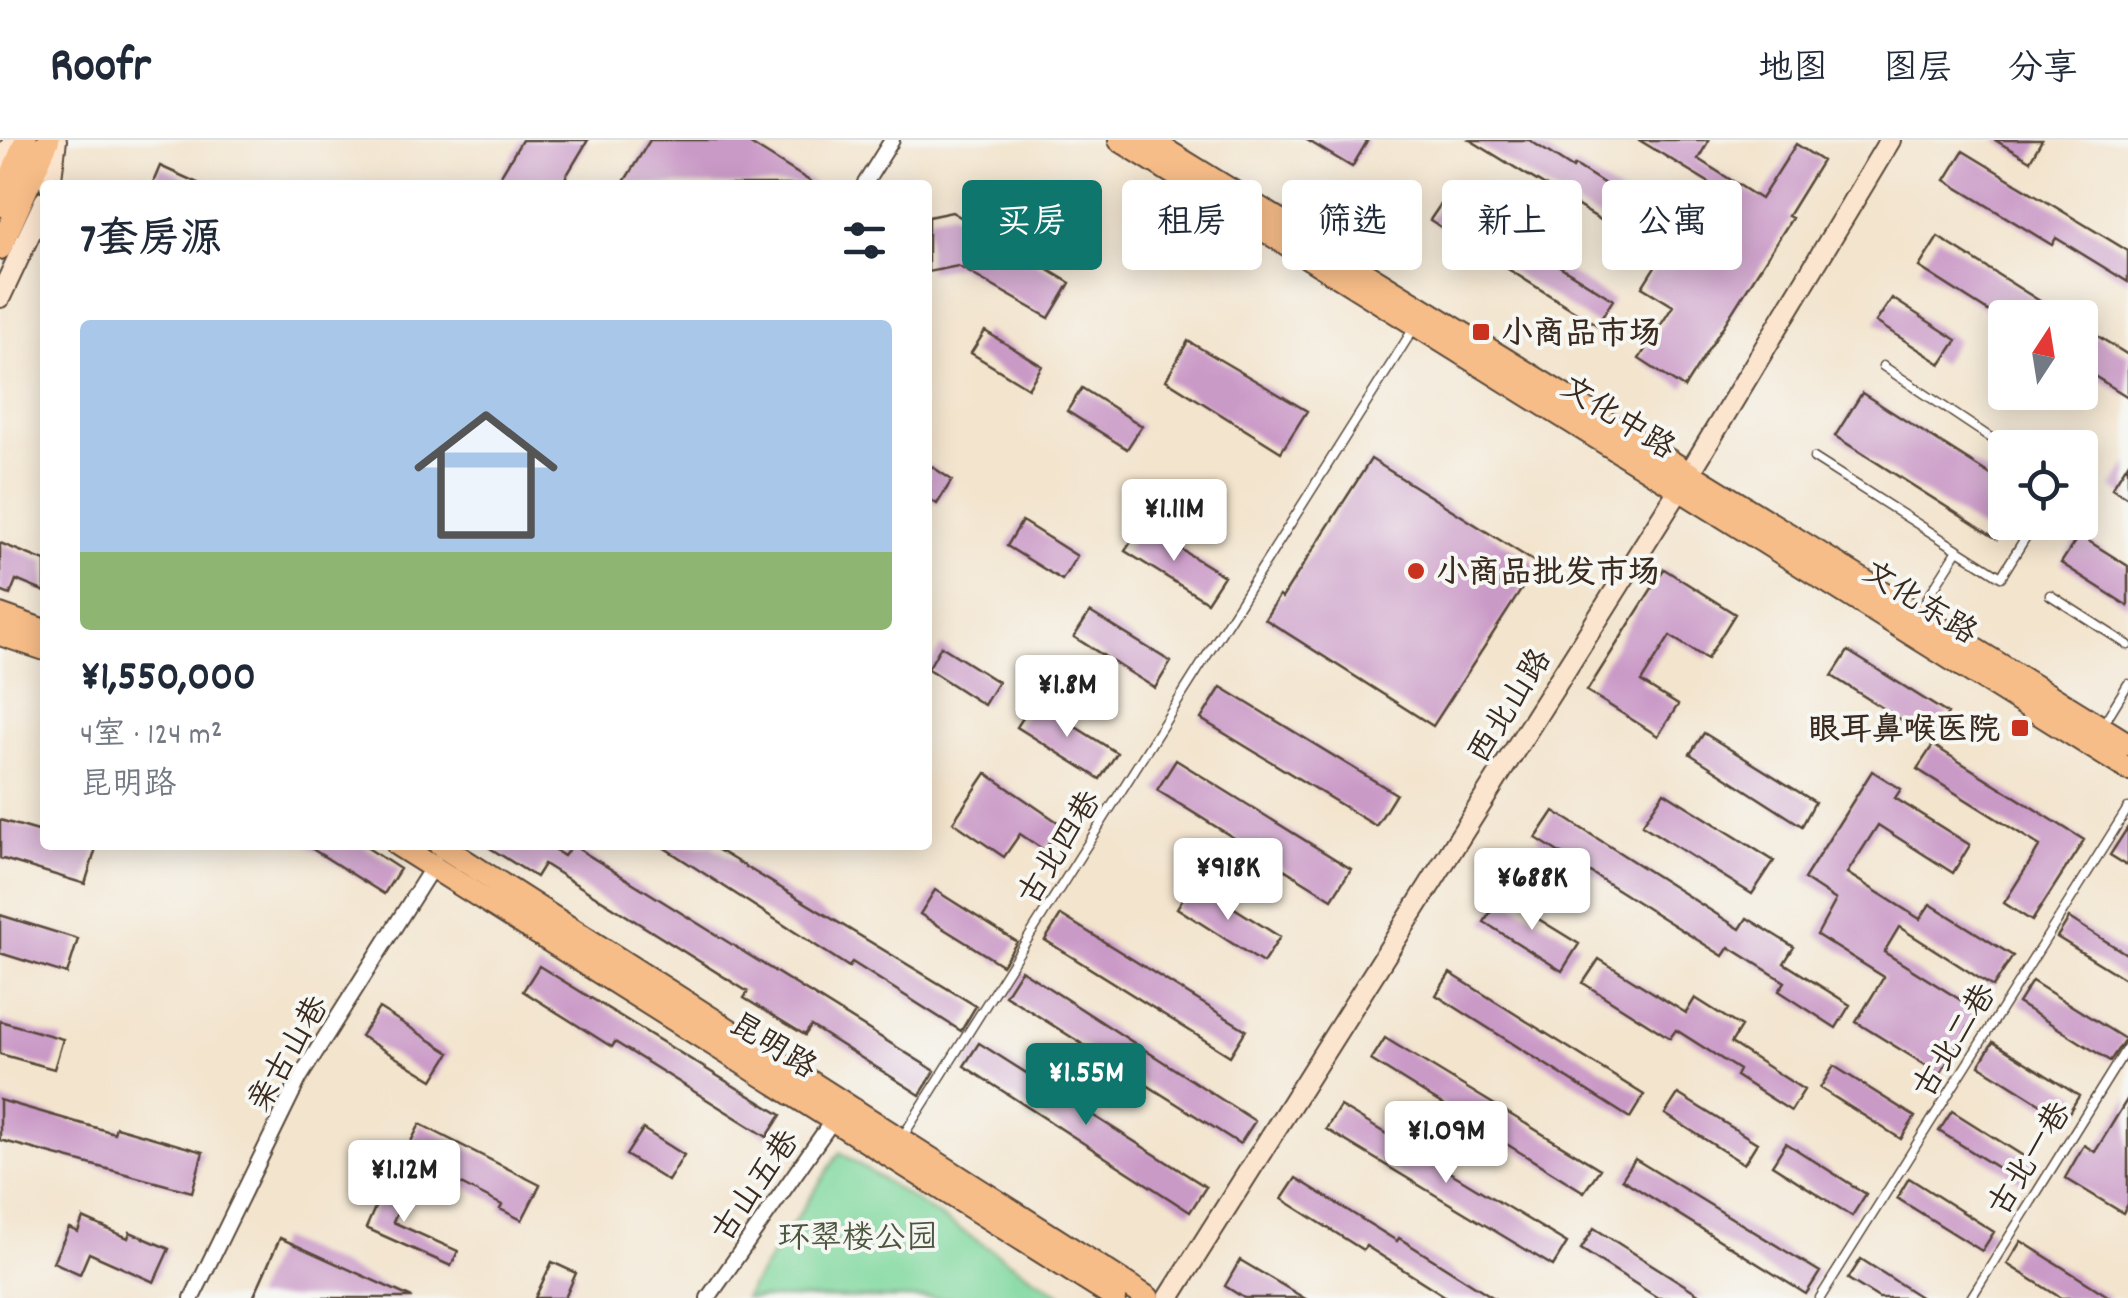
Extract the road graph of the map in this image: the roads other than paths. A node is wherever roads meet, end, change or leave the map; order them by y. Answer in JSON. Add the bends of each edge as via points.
{"nodes":[{"id":1,"x":16,"y":140,"type":"edge"},
{"id":2,"x":26,"y":140,"type":"edge"},
{"id":3,"x":48,"y":140,"type":"edge"},
{"id":4,"x":56,"y":140,"type":"edge"},
{"id":5,"x":892,"y":140,"type":"edge"},
{"id":6,"x":1120,"y":140,"type":"edge"},
{"id":7,"x":1149,"y":140,"type":"edge"},
{"id":8,"x":1890,"y":140,"type":"edge"},
{"id":9,"x":0,"y":162,"type":"edge"},
{"id":10,"x":51,"y":180,"type":"edge"},
{"id":11,"x":867,"y":180,"type":"edge"},
{"id":12,"x":0,"y":205,"type":"edge"},
{"id":13,"x":40,"y":212,"type":"edge"},
{"id":14,"x":0,"y":248,"type":"edge"},
{"id":15,"x":0,"y":297,"type":"edge"},
{"id":16,"x":1415,"y":326,"type":"junction"},
{"id":17,"x":1882,"y":366,"type":"dead end"},
{"id":18,"x":1988,"y":436,"type":"edge"},
{"id":19,"x":1814,"y":458,"type":"dead end"},
{"id":20,"x":1684,"y":482,"type":"junction"},
{"id":21,"x":2024,"y":540,"type":"edge"},
{"id":22,"x":1958,"y":550,"type":"junction"},
{"id":23,"x":2050,"y":595,"type":"dead end"},
{"id":24,"x":1917,"y":614,"type":"junction"},
{"id":25,"x":0,"y":615,"type":"edge"},
{"id":26,"x":40,"y":629,"type":"edge"},
{"id":27,"x":0,"y":634,"type":"edge"},
{"id":28,"x":2128,"y":645,"type":"edge"},
{"id":29,"x":40,"y":647,"type":"edge"},
{"id":30,"x":2128,"y":684,"type":"edge"},
{"id":31,"x":2101,"y":727,"type":"junction"},
{"id":32,"x":2128,"y":744,"type":"edge"},
{"id":33,"x":2128,"y":769,"type":"edge"},
{"id":34,"x":2128,"y":808,"type":"edge"},
{"id":35,"x":441,"y":851,"type":"edge"},
{"id":36,"x":2128,"y":1046,"type":"edge"},
{"id":37,"x":838,"y":1112,"type":"junction"},
{"id":38,"x":900,"y":1140,"type":"junction"},
{"id":39,"x":192,"y":1298,"type":"edge"},
{"id":40,"x":708,"y":1298,"type":"edge"},
{"id":41,"x":1115,"y":1298,"type":"edge"},
{"id":42,"x":1148,"y":1298,"type":"edge"},
{"id":43,"x":1169,"y":1298,"type":"edge"},
{"id":44,"x":1820,"y":1298,"type":"edge"},
{"id":45,"x":1971,"y":1298,"type":"edge"}],
"edges":[{"from":1,"to":9,"type":"main road"},
{"from":2,"to":12,"type":"main road"},
{"from":3,"to":14,"type":"main road"},
{"from":4,"to":10,"type":"main road"},
{"from":5,"to":11,"type":"street"},
{"from":6,"to":16,"type":"main road","name":"文化中路"},
{"from":7,"to":20,"type":"main road"},
{"from":8,"to":20,"type":"main road","name":"西北山路"},
{"from":13,"to":15,"type":"main road"},
{"from":16,"to":20,"type":"main road","name":"文化中路"},
{"from":16,"to":38,"type":"lane","name":"古北四巷"},
{"from":17,"to":18,"type":"lane"},
{"from":19,"to":22,"type":"lane"},
{"from":20,"to":24,"type":"main road"},
{"from":20,"to":33,"type":"main road","name":"文化东路"},
{"from":20,"to":43,"type":"main road","name":"西北山路"},
{"from":21,"to":22,"type":"lane","via":[[2001,577]]},
{"from":22,"to":24,"type":"lane"},
{"from":23,"to":28,"type":"lane"},
{"from":24,"to":31,"type":"main road"},
{"from":25,"to":26,"type":"main road"},
{"from":27,"to":29,"type":"main road"},
{"from":30,"to":31,"type":"lane"},
{"from":31,"to":32,"type":"main road"},
{"from":34,"to":44,"type":"lane","name":"古北二巷"},
{"from":35,"to":37,"type":"main road","name":"昆明路"},
{"from":35,"to":39,"type":"street","name":"亲古山巷","via":[[300,1076]]},
{"from":36,"to":45,"type":"lane","name":"古北一巷"},
{"from":37,"to":38,"type":"main road","name":"昆明路"},
{"from":37,"to":40,"type":"street","name":"古山五巷"},
{"from":37,"to":41,"type":"main road","name":"昆明路"},
{"from":38,"to":42,"type":"main road","name":"昆明路"}]}
